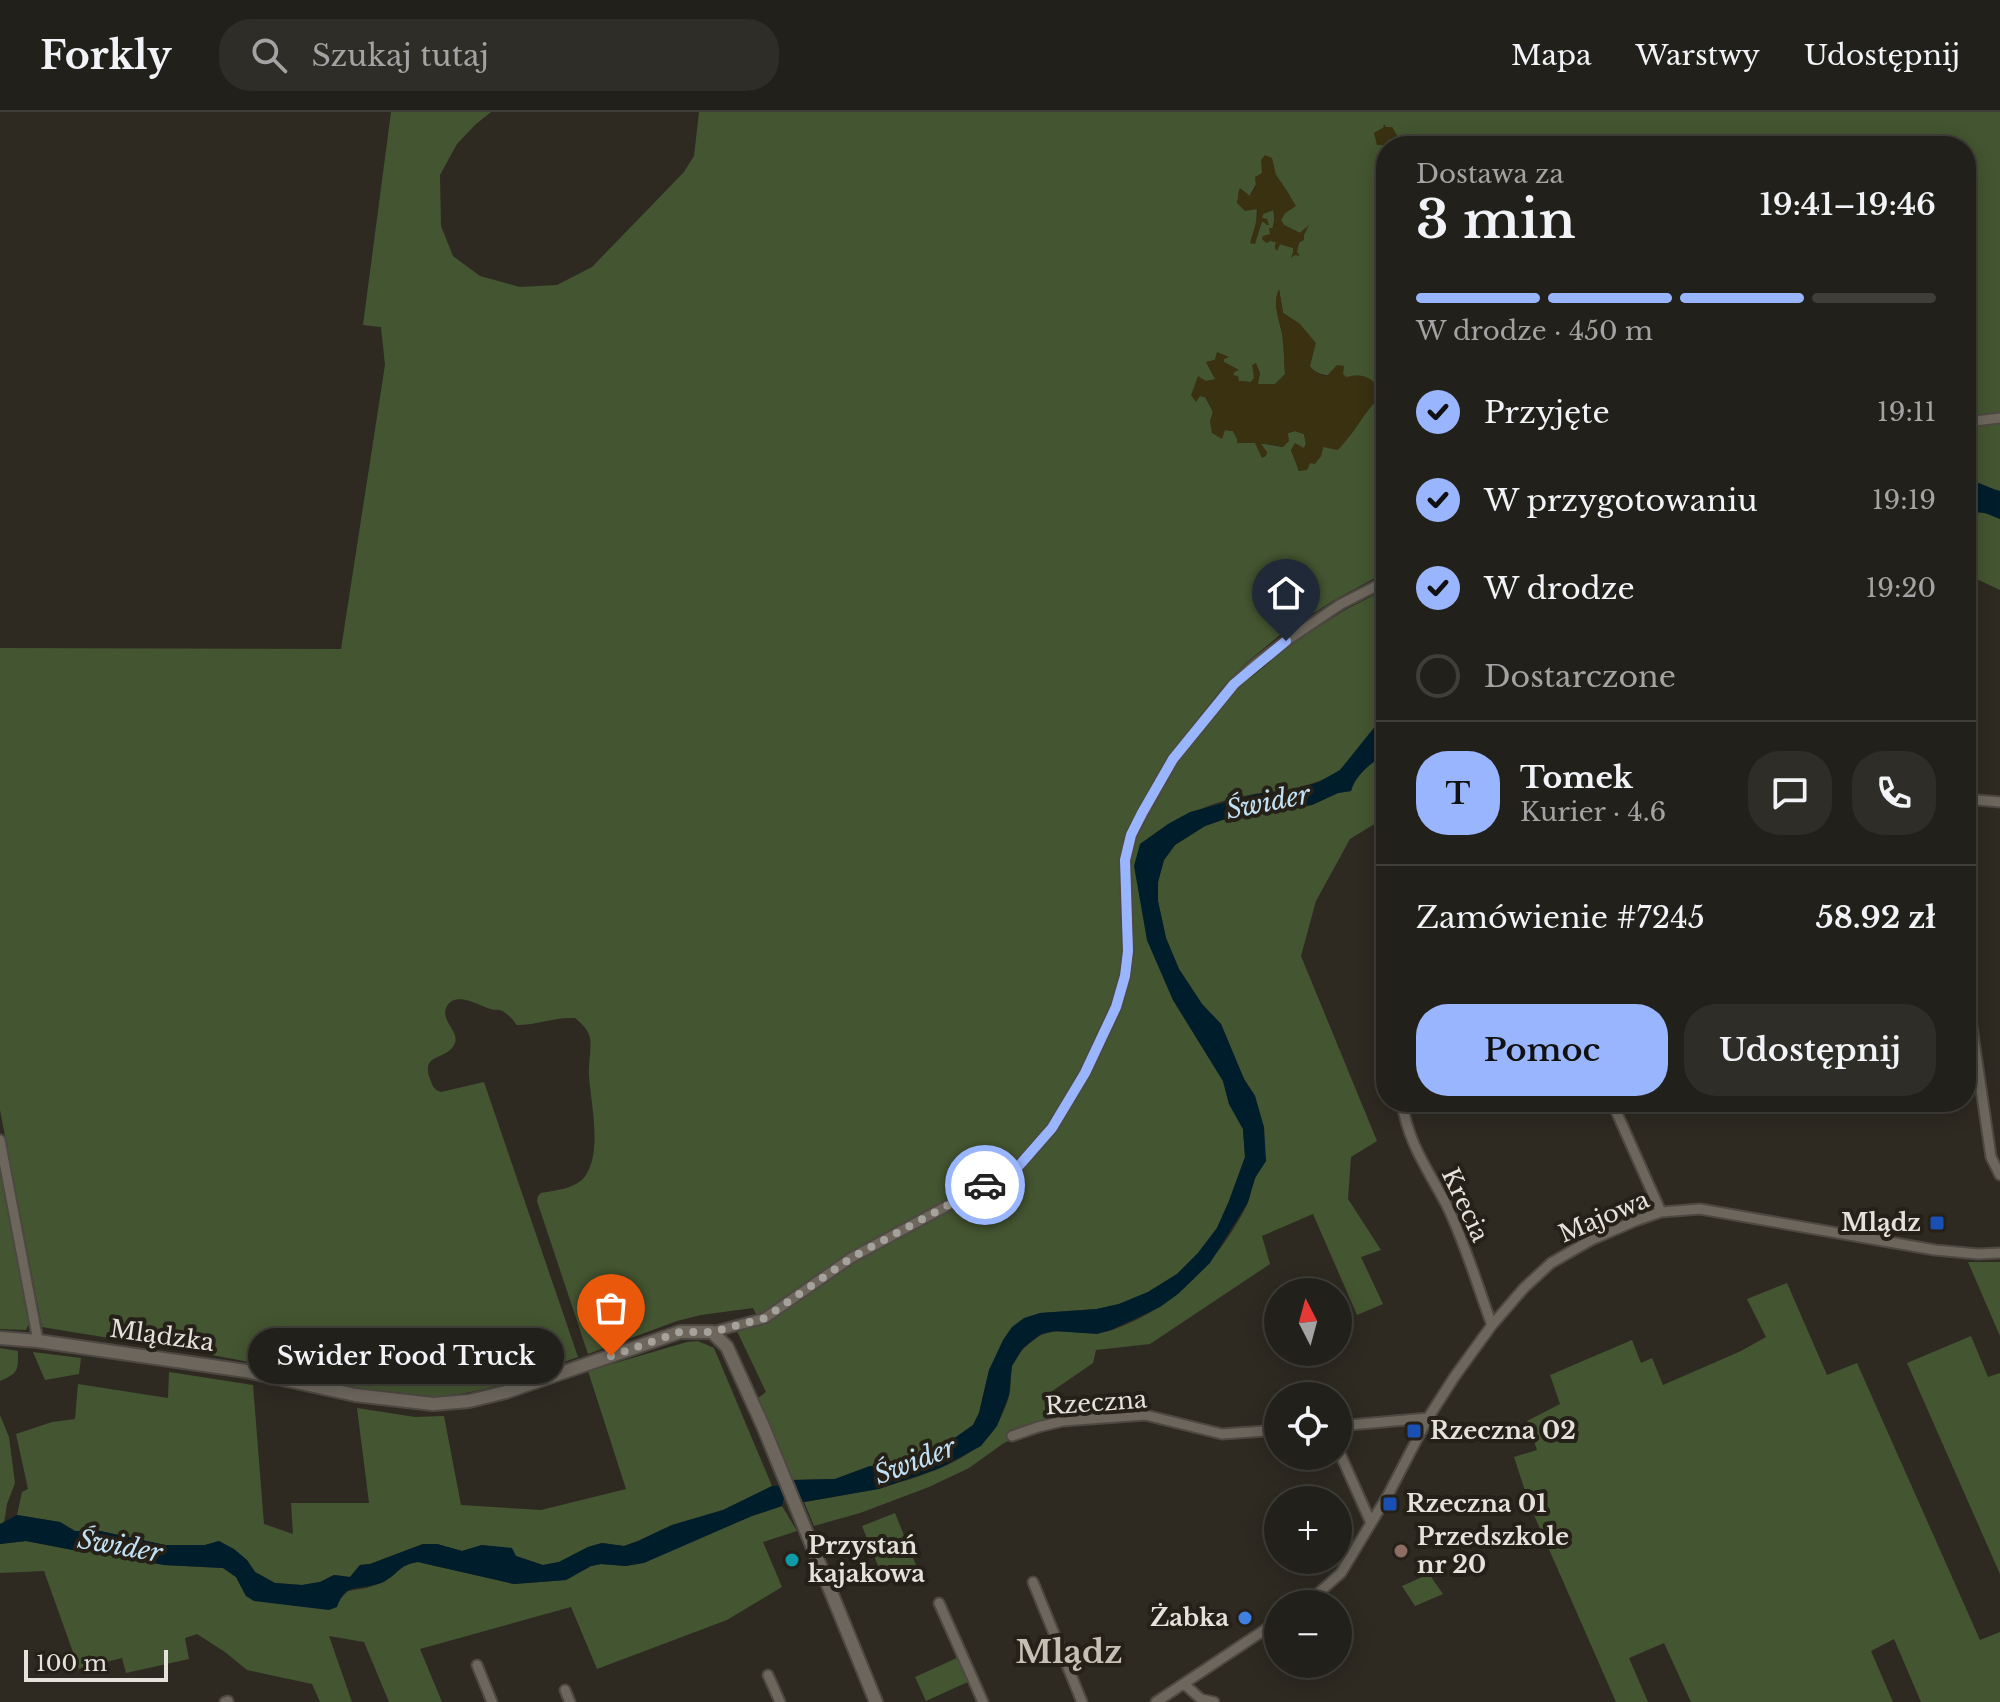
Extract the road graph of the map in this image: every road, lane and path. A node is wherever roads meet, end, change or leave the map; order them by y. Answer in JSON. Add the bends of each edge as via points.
{"nodes":[{"id":1,"x":2000,"y":418,"type":"edge"},
{"id":2,"x":1976,"y":421,"type":"edge"},
{"id":3,"x":1376,"y":586,"type":"edge"},
{"id":4,"x":1976,"y":800,"type":"edge"},
{"id":5,"x":2000,"y":802,"type":"edge"},
{"id":6,"x":1976,"y":1054,"type":"edge"},
{"id":7,"x":1403,"y":1112,"type":"edge"},
{"id":8,"x":1616,"y":1112,"type":"edge"},
{"id":9,"x":0,"y":1140,"type":"edge"},
{"id":10,"x":2000,"y":1175,"type":"edge"},
{"id":11,"x":1661,"y":1212,"type":"junction"},
{"id":12,"x":2000,"y":1253,"type":"edge"},
{"id":13,"x":1492,"y":1325,"type":"junction"},
{"id":14,"x":712,"y":1332,"type":"junction"},
{"id":15,"x":0,"y":1338,"type":"edge"},
{"id":16,"x":38,"y":1341,"type":"junction"},
{"id":17,"x":1428,"y":1418,"type":"junction"},
{"id":18,"x":1352,"y":1425,"type":"edge"},
{"id":19,"x":1264,"y":1431,"type":"edge"},
{"id":20,"x":1012,"y":1436,"type":"dead end"},
{"id":21,"x":1347,"y":1470,"type":"edge"},
{"id":22,"x":1371,"y":1523,"type":"junction"},
{"id":23,"x":1033,"y":1582,"type":"dead end"},
{"id":24,"x":1322,"y":1590,"type":"edge"},
{"id":25,"x":939,"y":1603,"type":"dead end"},
{"id":26,"x":1264,"y":1630,"type":"edge"},
{"id":27,"x":477,"y":1665,"type":"dead end"},
{"id":28,"x":768,"y":1675,"type":"dead end"},
{"id":29,"x":1184,"y":1684,"type":"junction"},
{"id":30,"x":565,"y":1690,"type":"dead end"},
{"id":31,"x":492,"y":1702,"type":"edge"},
{"id":32,"x":570,"y":1702,"type":"edge"},
{"id":33,"x":780,"y":1702,"type":"edge"},
{"id":34,"x":876,"y":1702,"type":"edge"},
{"id":35,"x":983,"y":1702,"type":"edge"},
{"id":36,"x":1082,"y":1702,"type":"edge"},
{"id":37,"x":1156,"y":1702,"type":"edge"},
{"id":38,"x":1214,"y":1702,"type":"edge"}],
"edges":[{"from":1,"to":2,"type":"street"},
{"from":3,"to":14,"type":"street","via":[[1254,665],[1173,759],[1131,835],[1125,860],[1128,951],[1116,1007],[1085,1073],[1026,1160],[851,1258],[765,1318]]},
{"from":4,"to":5,"type":"street"},
{"from":6,"to":10,"type":"street","via":[[1991,1157]]},
{"from":7,"to":13,"type":"street","name":"Krecia","via":[[1415,1149],[1446,1204]]},
{"from":8,"to":11,"type":"street"},
{"from":9,"to":16,"type":"street"},
{"from":11,"to":12,"type":"street","name":"Majowa","via":[[1700,1209],[1935,1250]]},
{"from":11,"to":13,"type":"street","name":"Majowa","via":[[1591,1240],[1551,1263]]},
{"from":13,"to":17,"type":"street","name":"Majowa"},
{"from":14,"to":16,"type":"street","name":"Mlądzka","via":[[680,1332],[506,1392],[433,1404]]},
{"from":14,"to":34,"type":"street","via":[[727,1347],[767,1436]]},
{"from":15,"to":16,"type":"street","name":"Mlądzka"},
{"from":17,"to":18,"type":"street"},
{"from":17,"to":22,"type":"street","name":"Majowa"},
{"from":19,"to":20,"type":"street","name":"Rzeczna","via":[[1222,1434],[1145,1415],[1063,1421]]},
{"from":21,"to":22,"type":"street"},
{"from":22,"to":24,"type":"street","name":"Majowa","via":[[1341,1573]]},
{"from":23,"to":36,"type":"street"},
{"from":25,"to":35,"type":"street"},
{"from":26,"to":29,"type":"street"},
{"from":27,"to":31,"type":"street"},
{"from":28,"to":33,"type":"street"},
{"from":29,"to":37,"type":"street"},
{"from":29,"to":38,"type":"street","via":[[1201,1699]]},
{"from":30,"to":32,"type":"street"}]}
